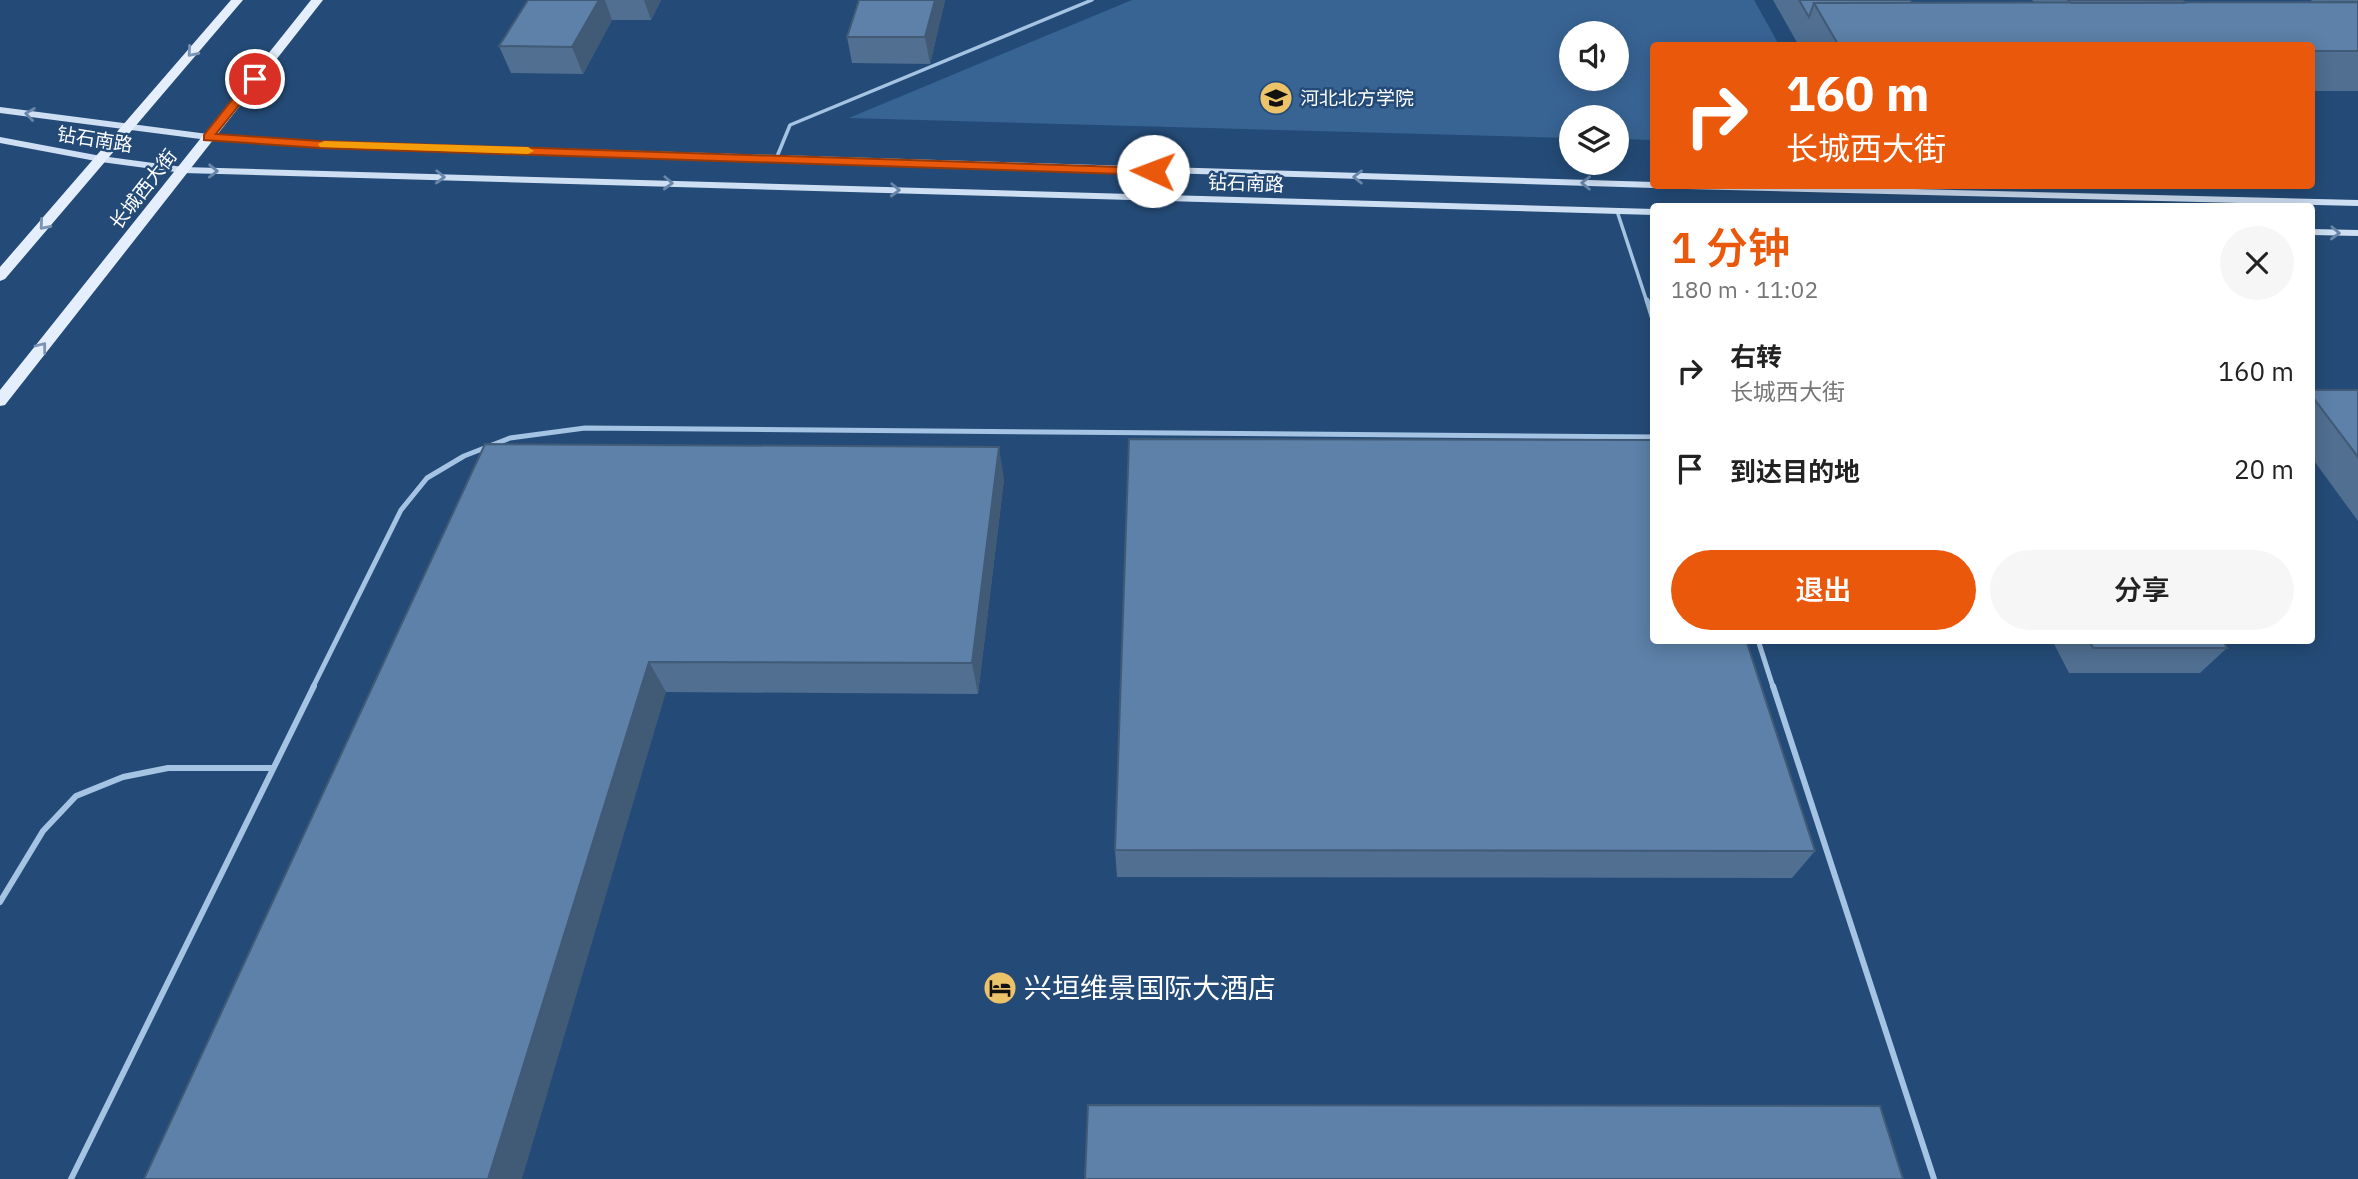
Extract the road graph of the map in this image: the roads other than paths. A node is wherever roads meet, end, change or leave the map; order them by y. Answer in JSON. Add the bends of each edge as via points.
{"nodes":[{"id":1,"x":237,"y":0,"type":"edge"},
{"id":2,"x":317,"y":0,"type":"edge"},
{"id":3,"x":1092,"y":0,"type":"edge"},
{"id":4,"x":0,"y":110,"type":"edge"},
{"id":5,"x":126,"y":128,"type":"junction"},
{"id":6,"x":208,"y":137,"type":"junction"},
{"id":7,"x":0,"y":140,"type":"edge"},
{"id":8,"x":101,"y":159,"type":"junction"},
{"id":9,"x":776,"y":159,"type":"junction"},
{"id":10,"x":183,"y":170,"type":"junction"},
{"id":11,"x":1650,"y":185,"type":"edge"},
{"id":12,"x":1805,"y":189,"type":"edge"},
{"id":13,"x":2358,"y":203,"type":"edge"},
{"id":14,"x":1617,"y":211,"type":"junction"},
{"id":15,"x":1650,"y":212,"type":"edge"},
{"id":16,"x":2315,"y":232,"type":"edge"},
{"id":17,"x":2358,"y":233,"type":"edge"},
{"id":18,"x":0,"y":276,"type":"edge"},
{"id":19,"x":1650,"y":311,"type":"edge"},
{"id":20,"x":0,"y":401,"type":"edge"},
{"id":21,"x":1650,"y":437,"type":"edge"},
{"id":22,"x":1759,"y":644,"type":"edge"},
{"id":23,"x":273,"y":768,"type":"junction"},
{"id":24,"x":0,"y":902,"type":"edge"},
{"id":25,"x":71,"y":1179,"type":"edge"},
{"id":26,"x":1934,"y":1179,"type":"edge"}],
"edges":[{"from":1,"to":5,"type":"main road","one_way":true},
{"from":2,"to":6,"type":"main road","name":"长城西大街"},
{"from":3,"to":9,"type":"lane","via":[[790,125]]},
{"from":5,"to":4,"type":"main road","name":"钻石南路","one_way":true},
{"from":5,"to":6,"type":"main road","name":"钻石南路"},
{"from":5,"to":8,"type":"main road"},
{"from":6,"to":9,"type":"main road","name":"钻石南路"},
{"from":6,"to":10,"type":"main road","name":"长城西大街"},
{"from":7,"to":8,"type":"main road","name":"钻石南路"},
{"from":8,"to":10,"type":"main road","name":"钻石南路"},
{"from":8,"to":18,"type":"main road","one_way":true},
{"from":11,"to":9,"type":"main road","name":"钻石南路","one_way":true},
{"from":10,"to":14,"type":"main road","name":"钻石南路","one_way":true},
{"from":20,"to":10,"type":"main road","name":"长城西大街","one_way":true},
{"from":12,"to":13,"type":"main road"},
{"from":14,"to":15,"type":"main road","name":"钻石南路"},
{"from":14,"to":19,"type":"lane"},
{"from":16,"to":17,"type":"main road","one_way":true},
{"from":21,"to":23,"type":"lane","via":[[585,428],[510,438],[464,456],[427,478],[401,510]]},
{"from":22,"to":26,"type":"lane"},
{"from":23,"to":24,"type":"lane","via":[[167,768],[123,777],[76,796],[43,831]]},
{"from":23,"to":25,"type":"lane"}]}
